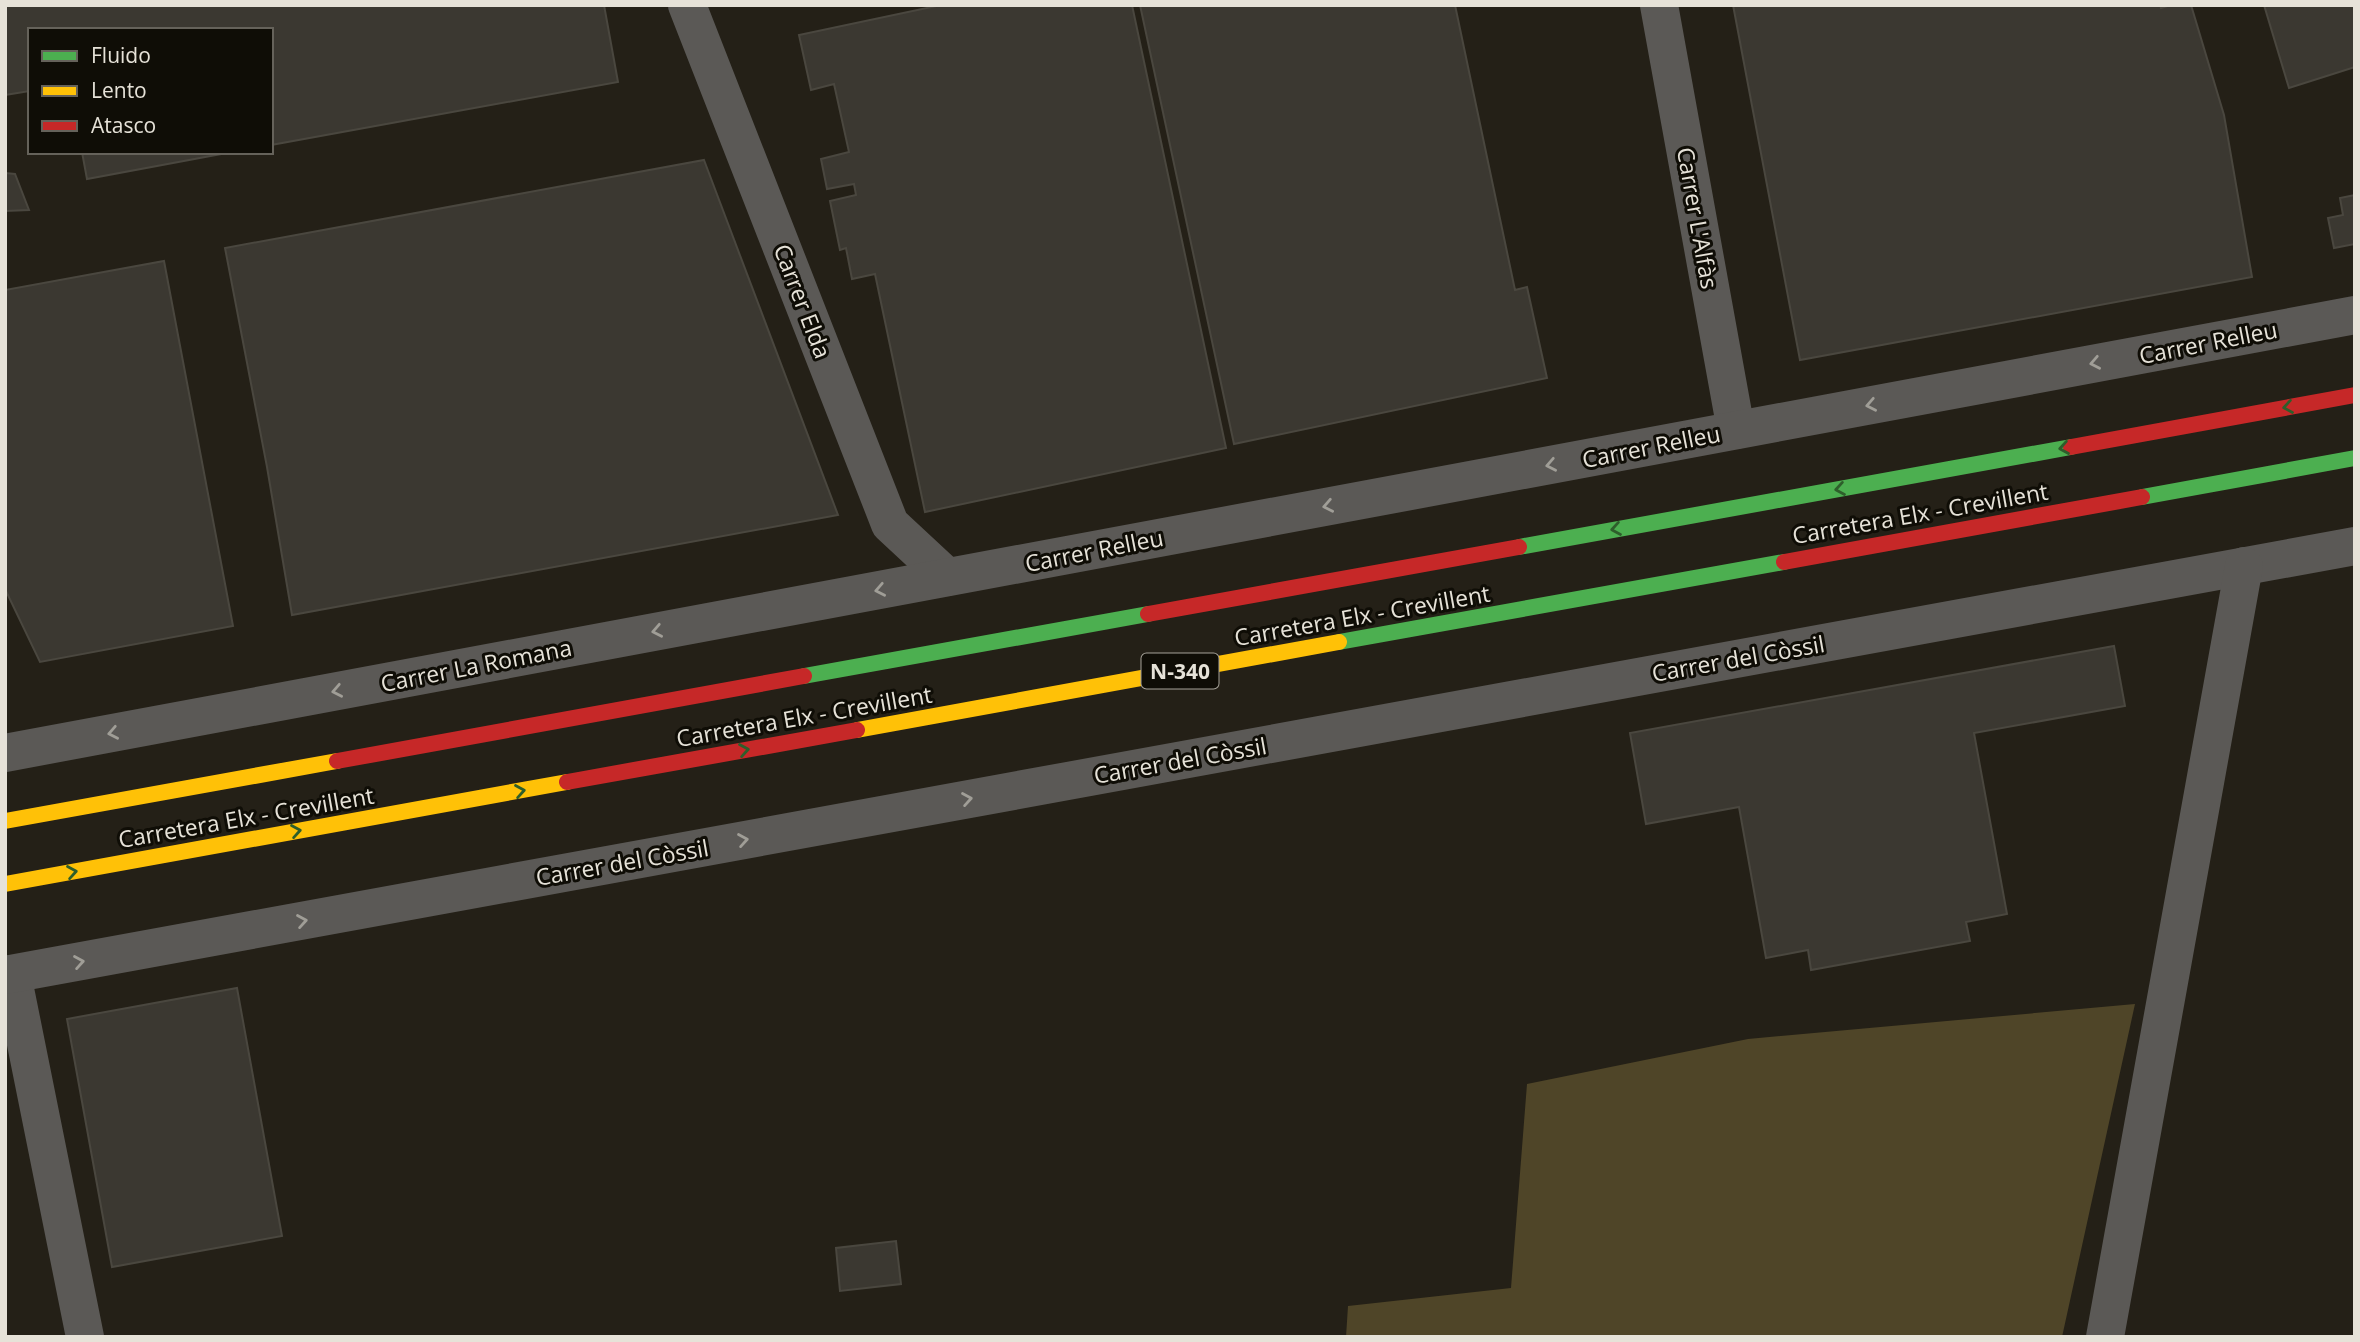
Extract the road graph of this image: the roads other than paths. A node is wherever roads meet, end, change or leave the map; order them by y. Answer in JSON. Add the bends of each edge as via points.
{"nodes":[{"id":1,"x":687,"y":5,"type":"edge"},
{"id":2,"x":1659,"y":5,"type":"edge"},
{"id":3,"x":2355,"y":315,"type":"edge"},
{"id":4,"x":2355,"y":395,"type":"edge"},
{"id":5,"x":1736,"y":430,"type":"junction"},
{"id":6,"x":2355,"y":458,"type":"edge"},
{"id":7,"x":2355,"y":546,"type":"edge"},
{"id":8,"x":2244,"y":566,"type":"junction"},
{"id":9,"x":947,"y":577,"type":"junction"},
{"id":10,"x":8,"y":747,"type":"edge"},
{"id":11,"x":5,"y":821,"type":"edge"},
{"id":12,"x":5,"y":884,"type":"edge"},
{"id":13,"x":8,"y":974,"type":"edge"},
{"id":14,"x":85,"y":1337,"type":"edge"},
{"id":15,"x":2105,"y":1337,"type":"edge"}],
"edges":[{"from":1,"to":9,"type":"street","name":"Carrer Elda","via":[[890,524]]},
{"from":2,"to":5,"type":"street","name":"Carrer L'Alfàs"},
{"from":3,"to":5,"type":"street","name":"Carrer Relleu","one_way":true},
{"from":4,"to":11,"type":"highway","name":"Carretera Elx - Crevillent","one_way":true},
{"from":5,"to":9,"type":"street","name":"Carrer Relleu","one_way":true},
{"from":12,"to":6,"type":"highway","name":"Carretera Elx - Crevillent","number":"N-340","one_way":true},
{"from":7,"to":8,"type":"street","name":"Carrer del Còssil"},
{"from":13,"to":8,"type":"street","name":"Carrer del Còssil","one_way":true},
{"from":8,"to":15,"type":"street"},
{"from":9,"to":10,"type":"street","name":"Carrer La Romana","one_way":true},
{"from":13,"to":14,"type":"street"}]}
